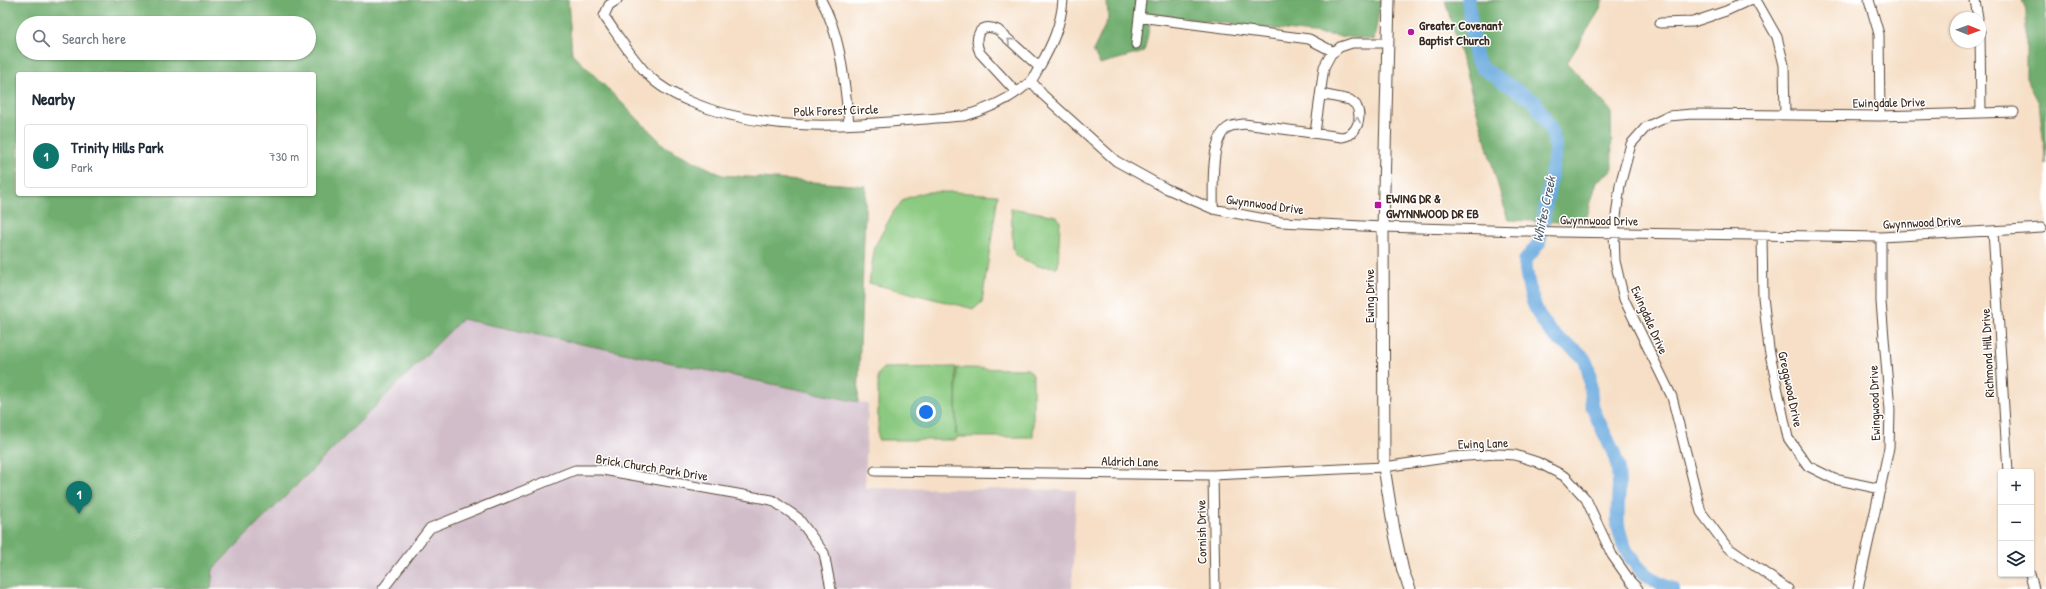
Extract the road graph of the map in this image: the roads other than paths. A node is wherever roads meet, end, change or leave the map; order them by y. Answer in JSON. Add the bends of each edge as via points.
{"nodes":[{"id":1,"x":617,"y":0,"type":"edge"},
{"id":2,"x":821,"y":0,"type":"edge"},
{"id":3,"x":1063,"y":0,"type":"edge"},
{"id":4,"x":1141,"y":0,"type":"edge"},
{"id":5,"x":1389,"y":0,"type":"edge"},
{"id":6,"x":1750,"y":0,"type":"edge"},
{"id":7,"x":1756,"y":0,"type":"edge"},
{"id":8,"x":1868,"y":0,"type":"edge"},
{"id":9,"x":1975,"y":0,"type":"edge"},
{"id":10,"x":1977,"y":12,"type":"edge"},
{"id":11,"x":1140,"y":17,"type":"junction"},
{"id":12,"x":1660,"y":23,"type":"dead end"},
{"id":13,"x":1388,"y":43,"type":"junction"},
{"id":14,"x":1136,"y":44,"type":"dead end"},
{"id":15,"x":1980,"y":48,"type":"edge"},
{"id":16,"x":1334,"y":52,"type":"junction"},
{"id":17,"x":1039,"y":67,"type":"junction"},
{"id":18,"x":1031,"y":81,"type":"junction"},
{"id":19,"x":1016,"y":92,"type":"junction"},
{"id":20,"x":1321,"y":94,"type":"junction"},
{"id":21,"x":1981,"y":112,"type":"junction"},
{"id":22,"x":2014,"y":112,"type":"dead end"},
{"id":23,"x":1785,"y":115,"type":"junction"},
{"id":24,"x":1880,"y":116,"type":"junction"},
{"id":25,"x":849,"y":123,"type":"junction"},
{"id":26,"x":1315,"y":133,"type":"junction"},
{"id":27,"x":1214,"y":209,"type":"junction"},
{"id":28,"x":1383,"y":227,"type":"junction"},
{"id":29,"x":2042,"y":228,"type":"dead end"},
{"id":30,"x":1993,"y":232,"type":"junction"},
{"id":31,"x":1614,"y":233,"type":"junction"},
{"id":32,"x":1762,"y":236,"type":"junction"},
{"id":33,"x":1881,"y":237,"type":"junction"},
{"id":34,"x":1384,"y":467,"type":"junction"},
{"id":35,"x":2008,"y":469,"type":"edge"},
{"id":36,"x":875,"y":471,"type":"dead end"},
{"id":37,"x":1214,"y":475,"type":"junction"},
{"id":38,"x":1881,"y":489,"type":"junction"},
{"id":39,"x":2031,"y":577,"type":"edge"},
{"id":40,"x":383,"y":589,"type":"edge"},
{"id":41,"x":831,"y":589,"type":"edge"},
{"id":42,"x":1215,"y":589,"type":"edge"},
{"id":43,"x":1410,"y":589,"type":"edge"},
{"id":44,"x":1638,"y":589,"type":"edge"},
{"id":45,"x":1788,"y":589,"type":"edge"},
{"id":46,"x":1858,"y":589,"type":"edge"},
{"id":47,"x":2034,"y":589,"type":"edge"}],
"edges":[{"from":1,"to":25,"type":"street","name":"Polk Forest Circle","via":[[608,5],[604,16],[650,77],[672,94],[712,111],[751,120],[803,126]]},
{"from":2,"to":25,"type":"street","via":[[837,43]]},
{"from":3,"to":17,"type":"street","name":"Polk Forest Circle","via":[[1058,31]]},
{"from":4,"to":11,"type":"street"},
{"from":5,"to":13,"type":"street","name":"Ewing Drive"},
{"from":6,"to":12,"type":"street","via":[[1693,22]]},
{"from":7,"to":23,"type":"street","via":[[1777,37],[1784,65]]},
{"from":8,"to":24,"type":"street","via":[[1879,34]]},
{"from":9,"to":10,"type":"street"},
{"from":11,"to":14,"type":"street"},
{"from":11,"to":16,"type":"street","via":[[1309,39]]},
{"from":13,"to":16,"type":"street","via":[[1352,43]]},
{"from":13,"to":28,"type":"street","name":"Ewing Drive"},
{"from":15,"to":21,"type":"street"},
{"from":16,"to":20,"type":"street","via":[[1324,66]]},
{"from":17,"to":18,"type":"street","name":"Polk Forest Circle"},
{"from":17,"to":19,"type":"street","one_way":true,"via":[[998,30],[992,27],[980,31],[977,37],[980,53]]},
{"from":18,"to":19,"type":"street","name":"Polk Forest Circle"},
{"from":18,"to":27,"type":"street","name":"Gwynnwood Drive","via":[[1116,161],[1165,188]]},
{"from":19,"to":25,"type":"street","name":"Polk Forest Circle","via":[[987,110],[964,116]]},
{"from":20,"to":26,"type":"street"},
{"from":26,"to":20,"type":"street","one_way":true,"via":[[1350,136],[1359,118],[1356,105],[1350,100]]},
{"from":21,"to":22,"type":"street","name":"Ewingdale Drive"},
{"from":21,"to":24,"type":"street","name":"Ewingdale Drive"},
{"from":23,"to":24,"type":"street","name":"Ewingdale Drive"},
{"from":23,"to":31,"type":"street","name":"Ewingdale Drive","via":[[1669,116],[1646,127],[1632,144],[1620,185]]},
{"from":26,"to":27,"type":"street","via":[[1244,124],[1229,127],[1223,132],[1214,153]]},
{"from":27,"to":28,"type":"street","name":"Gwynnwood Drive","via":[[1281,222]]},
{"from":28,"to":31,"type":"street","name":"Gwynnwood Drive"},
{"from":28,"to":34,"type":"street","name":"Ewing Drive"},
{"from":29,"to":30,"type":"street","name":"Gwynnwood Drive"},
{"from":30,"to":33,"type":"street","name":"Gwynnwood Drive"},
{"from":30,"to":35,"type":"street","name":"Richmond Hill Drive"},
{"from":31,"to":32,"type":"street","name":"Gwynnwood Drive"},
{"from":31,"to":45,"type":"street","name":"Ewingdale Drive","via":[[1615,261],[1624,299],[1672,397],[1701,512],[1727,547]]},
{"from":32,"to":33,"type":"street","name":"Gwynnwood Drive"},
{"from":32,"to":38,"type":"street","name":"Greggwood Drive","via":[[1762,297],[1769,349],[1788,438],[1808,466],[1834,479]]},
{"from":33,"to":38,"type":"street","name":"Ewingwood Drive","via":[[1881,302],[1890,410],[1889,448]]},
{"from":34,"to":37,"type":"street","name":"Aldrich Lane"},
{"from":34,"to":43,"type":"street","name":"Ewing Drive","via":[[1394,530],[1403,571]]},
{"from":34,"to":44,"type":"street","name":"Ewing Lane","via":[[1452,457],[1497,454],[1515,455],[1537,462],[1566,477],[1586,499],[1612,555],[1630,582]]},
{"from":36,"to":37,"type":"street","name":"Aldrich Lane"},
{"from":37,"to":42,"type":"street","name":"Cornish Drive"},
{"from":38,"to":46,"type":"street","name":"Ewingwood Drive"},
{"from":39,"to":47,"type":"street"},
{"from":40,"to":41,"type":"street","name":"Brick Church Park Drive","via":[[430,528],[575,470],[603,470],[772,500],[798,518],[824,553]]}]}
